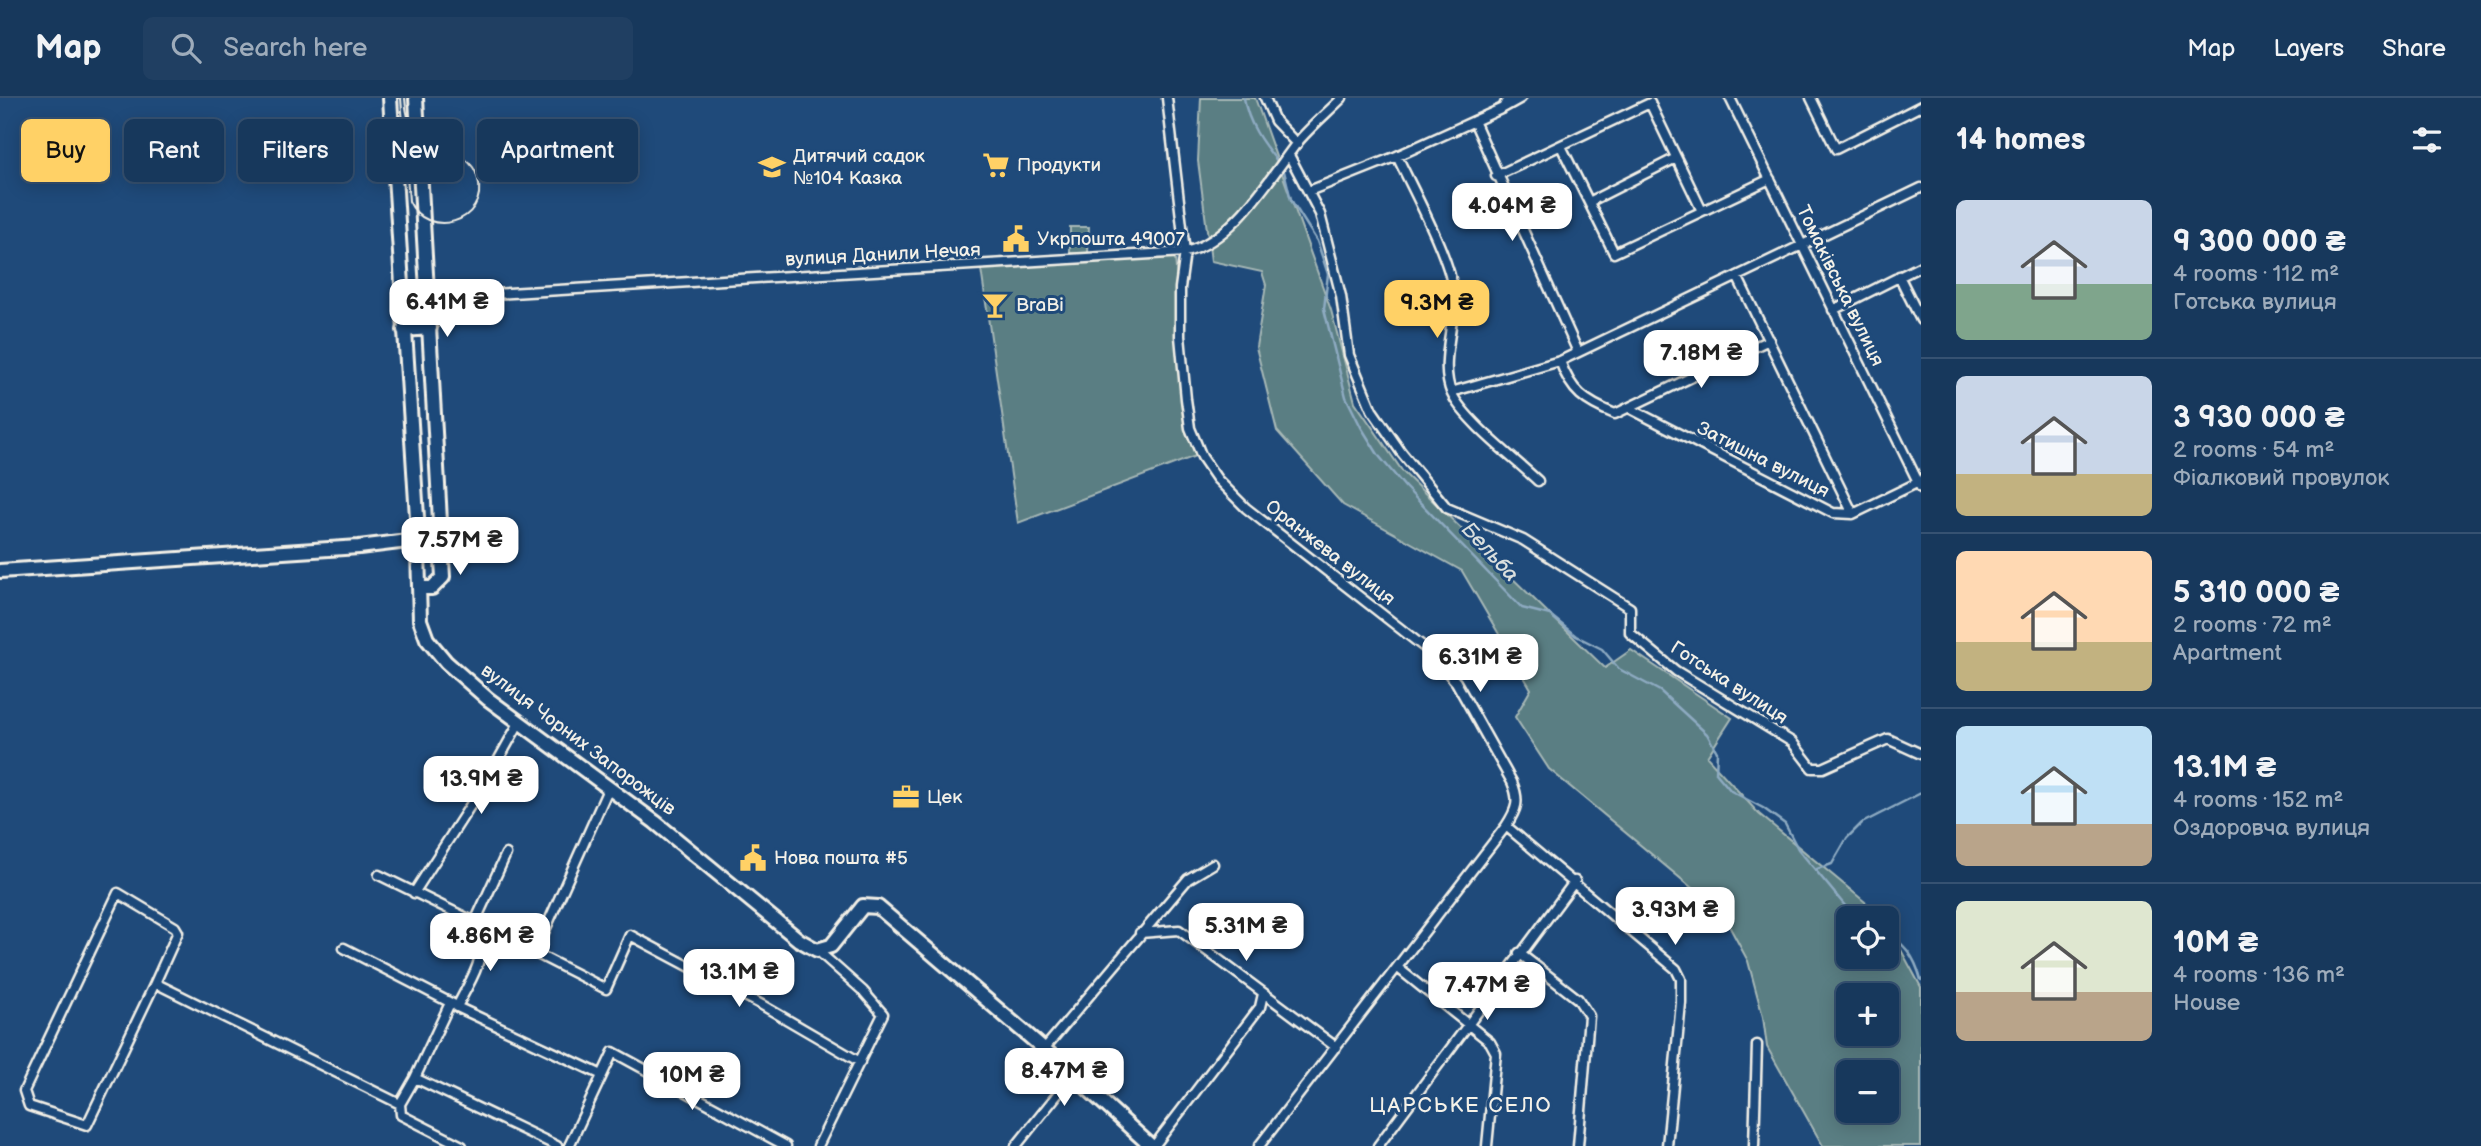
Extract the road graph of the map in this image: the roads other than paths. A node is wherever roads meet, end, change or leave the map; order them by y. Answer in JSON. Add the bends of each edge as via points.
{"nodes":[{"id":1,"x":390,"y":98,"type":"edge"},
{"id":2,"x":416,"y":98,"type":"edge"},
{"id":3,"x":1167,"y":98,"type":"edge"},
{"id":4,"x":1265,"y":98,"type":"edge"},
{"id":5,"x":1342,"y":98,"type":"edge"},
{"id":6,"x":1508,"y":98,"type":"edge"},
{"id":7,"x":1521,"y":98,"type":"edge"},
{"id":8,"x":1730,"y":98,"type":"edge"},
{"id":9,"x":1811,"y":98,"type":"edge"},
{"id":10,"x":1921,"y":106,"type":"edge"},
{"id":11,"x":1503,"y":108,"type":"junction"},
{"id":12,"x":1474,"y":121,"type":"junction"},
{"id":13,"x":1297,"y":144,"type":"junction"},
{"id":14,"x":1561,"y":146,"type":"junction"},
{"id":15,"x":1397,"y":156,"type":"junction"},
{"id":16,"x":1287,"y":158,"type":"junction"},
{"id":17,"x":1676,"y":158,"type":"junction"},
{"id":18,"x":1496,"y":176,"type":"junction"},
{"id":19,"x":1770,"y":179,"type":"junction"},
{"id":20,"x":1921,"y":188,"type":"edge"},
{"id":21,"x":1309,"y":191,"type":"junction"},
{"id":22,"x":1589,"y":202,"type":"junction"},
{"id":23,"x":1702,"y":211,"type":"junction"},
{"id":24,"x":1802,"y":244,"type":"junction"},
{"id":25,"x":1185,"y":252,"type":"junction"},
{"id":26,"x":1921,"y":266,"type":"edge"},
{"id":27,"x":1737,"y":276,"type":"junction"},
{"id":28,"x":1899,"y":276,"type":"junction"},
{"id":29,"x":428,"y":298,"type":"junction"},
{"id":30,"x":1833,"y":310,"type":"junction"},
{"id":31,"x":1921,"y":320,"type":"edge"},
{"id":32,"x":430,"y":327,"type":"junction"},
{"id":33,"x":404,"y":330,"type":"junction"},
{"id":34,"x":1769,"y":340,"type":"junction"},
{"id":35,"x":1578,"y":352,"type":"junction"},
{"id":36,"x":1560,"y":361,"type":"junction"},
{"id":37,"x":1451,"y":392,"type":"junction"},
{"id":38,"x":1631,"y":409,"type":"junction"},
{"id":39,"x":1538,"y":481,"type":"dead end"},
{"id":40,"x":1920,"y":484,"type":"edge"},
{"id":41,"x":1853,"y":514,"type":"junction"},
{"id":42,"x":440,"y":523,"type":"junction"},
{"id":43,"x":417,"y":541,"type":"junction"},
{"id":44,"x":0,"y":571,"type":"edge"},
{"id":45,"x":419,"y":589,"type":"junction"},
{"id":46,"x":519,"y":723,"type":"junction"},
{"id":47,"x":1921,"y":754,"type":"edge"},
{"id":48,"x":609,"y":787,"type":"junction"},
{"id":49,"x":1506,"y":826,"type":"junction"},
{"id":50,"x":506,"y":854,"type":"dead end"},
{"id":51,"x":1213,"y":864,"type":"dead end"},
{"id":52,"x":379,"y":875,"type":"dead end"},
{"id":53,"x":1575,"y":881,"type":"junction"},
{"id":54,"x":414,"y":893,"type":"junction"},
{"id":55,"x":474,"y":922,"type":"junction"},
{"id":56,"x":1140,"y":933,"type":"junction"},
{"id":57,"x":344,"y":948,"type":"dead end"},
{"id":58,"x":817,"y":950,"type":"junction"},
{"id":59,"x":1519,"y":954,"type":"junction"},
{"id":60,"x":1398,"y":968,"type":"junction"},
{"id":61,"x":155,"y":984,"type":"junction"},
{"id":62,"x":1263,"y":994,"type":"junction"},
{"id":63,"x":454,"y":1005,"type":"junction"},
{"id":64,"x":1467,"y":1025,"type":"junction"},
{"id":65,"x":1757,"y":1045,"type":"dead end"},
{"id":66,"x":1336,"y":1047,"type":"junction"},
{"id":67,"x":1044,"y":1049,"type":"junction"},
{"id":68,"x":860,"y":1062,"type":"junction"},
{"id":69,"x":1059,"y":1063,"type":"junction"},
{"id":70,"x":602,"y":1074,"type":"junction"},
{"id":71,"x":415,"y":1078,"type":"junction"},
{"id":72,"x":400,"y":1104,"type":"junction"},
{"id":73,"x":461,"y":1146,"type":"edge"},
{"id":74,"x":557,"y":1146,"type":"edge"},
{"id":75,"x":569,"y":1146,"type":"edge"},
{"id":76,"x":786,"y":1146,"type":"edge"},
{"id":77,"x":818,"y":1146,"type":"edge"},
{"id":78,"x":1016,"y":1146,"type":"edge"},
{"id":79,"x":1152,"y":1146,"type":"edge"},
{"id":80,"x":1259,"y":1146,"type":"edge"},
{"id":81,"x":1378,"y":1146,"type":"edge"},
{"id":82,"x":1487,"y":1146,"type":"edge"},
{"id":83,"x":1578,"y":1146,"type":"edge"},
{"id":84,"x":1667,"y":1146,"type":"edge"},
{"id":85,"x":1754,"y":1146,"type":"edge"}],
"edges":[{"from":1,"to":33,"type":"main road","name":"вулиця Чорних Запорожців"},
{"from":2,"to":29,"type":"main road"},
{"from":3,"to":25,"type":"street"},
{"from":4,"to":13,"type":"street","via":[[1275,121]]},
{"from":5,"to":13,"type":"street"},
{"from":6,"to":11,"type":"street"},
{"from":7,"to":11,"type":"street"},
{"from":8,"to":19,"type":"street","name":"Томаківська вулиця"},
{"from":9,"to":10,"type":"street","via":[[1836,149]]},
{"from":11,"to":12,"type":"street"},
{"from":12,"to":15,"type":"street"},
{"from":12,"to":18,"type":"street"},
{"from":13,"to":16,"type":"street"},
{"from":14,"to":17,"type":"street","via":[[1650,103]]},
{"from":14,"to":18,"type":"street"},
{"from":14,"to":22,"type":"street"},
{"from":15,"to":21,"type":"street"},
{"from":15,"to":37,"type":"street","via":[[1429,222],[1452,285],[1455,313],[1447,368]]},
{"from":16,"to":21,"type":"street","name":"Готська вулиця"},
{"from":16,"to":25,"type":"street","via":[[1224,232],[1203,248]]},
{"from":17,"to":22,"type":"street"},
{"from":17,"to":23,"type":"street"},
{"from":18,"to":35,"type":"street"},
{"from":19,"to":23,"type":"street"},
{"from":19,"to":24,"type":"street","name":"Томаківська вулиця"},
{"from":20,"to":24,"type":"street"},
{"from":21,"to":47,"type":"street","name":"Готська вулиця","via":[[1320,214],[1340,296],[1349,355],[1372,410],[1447,508],[1523,540],[1630,608],[1630,633],[1676,671],[1792,742],[1811,768],[1823,768],[1888,739]]},
{"from":22,"to":23,"type":"street","via":[[1614,253]]},
{"from":24,"to":27,"type":"street"},
{"from":24,"to":30,"type":"street","name":"Томаківська вулиця"},
{"from":25,"to":29,"type":"street","name":"вулиця Данили Нечая"},
{"from":25,"to":49,"type":"street","name":"Оранжева вулиця","via":[[1181,347],[1191,428],[1202,457],[1246,509],[1446,668],[1516,792],[1517,809]]},
{"from":26,"to":28,"type":"street"},
{"from":27,"to":34,"type":"street"},
{"from":27,"to":35,"type":"street"},
{"from":28,"to":30,"type":"street"},
{"from":28,"to":31,"type":"street"},
{"from":29,"to":32,"type":"main road"},
{"from":30,"to":40,"type":"street","name":"Томаківська вулиця"},
{"from":32,"to":33,"type":"main road"},
{"from":32,"to":42,"type":"main road"},
{"from":33,"to":43,"type":"main road","name":"вулиця Чорних Запорожців"},
{"from":34,"to":38,"type":"street"},
{"from":34,"to":41,"type":"street"},
{"from":35,"to":36,"type":"street"},
{"from":36,"to":37,"type":"street"},
{"from":36,"to":38,"type":"street","via":[[1568,383],[1580,396],[1610,412]]},
{"from":37,"to":39,"type":"street","via":[[1460,407]]},
{"from":38,"to":41,"type":"street","name":"Затишна вулиця","via":[[1812,505]]},
{"from":40,"to":41,"type":"street"},
{"from":42,"to":43,"type":"main road","via":[[432,538]]},
{"from":42,"to":45,"type":"main road","via":[[443,577],[432,588]]},
{"from":43,"to":44,"type":"main road"},
{"from":43,"to":45,"type":"main road","name":"вулиця Чорних Запорожців"},
{"from":45,"to":46,"type":"main road","name":"вулиця Чорних Запорожців","via":[[420,620],[431,646]]},
{"from":46,"to":48,"type":"main road","name":"вулиця Чорних Запорожців"},
{"from":46,"to":54,"type":"street"},
{"from":48,"to":58,"type":"main road","name":"вулиця Чорних Запорожців"},
{"from":48,"to":68,"type":"street","via":[[537,954],[606,989],[630,936],[762,1004]]},
{"from":49,"to":53,"type":"street"},
{"from":49,"to":60,"type":"street","name":"Оранжева вулиця"},
{"from":50,"to":55,"type":"street"},
{"from":51,"to":56,"type":"street","via":[[1188,879]]},
{"from":52,"to":54,"type":"street"},
{"from":53,"to":59,"type":"street"},
{"from":53,"to":84,"type":"street","via":[[1670,962],[1681,979]]},
{"from":54,"to":55,"type":"street"},
{"from":55,"to":63,"type":"street","via":[[482,956]]},
{"from":56,"to":62,"type":"street","via":[[1179,930]]},
{"from":56,"to":67,"type":"street"},
{"from":57,"to":63,"type":"street"},
{"from":58,"to":67,"type":"main road","via":[[831,946],[863,906],[878,907]]},
{"from":58,"to":68,"type":"street","name":"вулиця Чорних Запорожців","via":[[883,1014]]},
{"from":59,"to":64,"type":"street"},
{"from":59,"to":83,"type":"street","via":[[1578,999],[1589,1016]]},
{"from":60,"to":64,"type":"street"},
{"from":60,"to":66,"type":"street","name":"Оранжева вулиця"},
{"from":61,"to":61,"type":"street","via":[[178,932],[118,892],[23,1091],[29,1106],[87,1125]]},
{"from":61,"to":72,"type":"street"},
{"from":62,"to":66,"type":"street"},
{"from":62,"to":79,"type":"street","via":[[1260,1007]]},
{"from":63,"to":70,"type":"street"},
{"from":63,"to":71,"type":"street"},
{"from":64,"to":81,"type":"street"},
{"from":64,"to":82,"type":"street","via":[[1490,1042],[1496,1053]]},
{"from":65,"to":85,"type":"street"},
{"from":66,"to":80,"type":"street","name":"Оранжева вулиця"},
{"from":67,"to":69,"type":"main road"},
{"from":68,"to":77,"type":"street"},
{"from":69,"to":78,"type":"street","via":[[1065,1085]]},
{"from":69,"to":79,"type":"main road"},
{"from":70,"to":75,"type":"street"},
{"from":70,"to":76,"type":"street","via":[[612,1052]]},
{"from":71,"to":72,"type":"street"},
{"from":71,"to":74,"type":"street"},
{"from":72,"to":73,"type":"street","via":[[401,1115]]}]}
